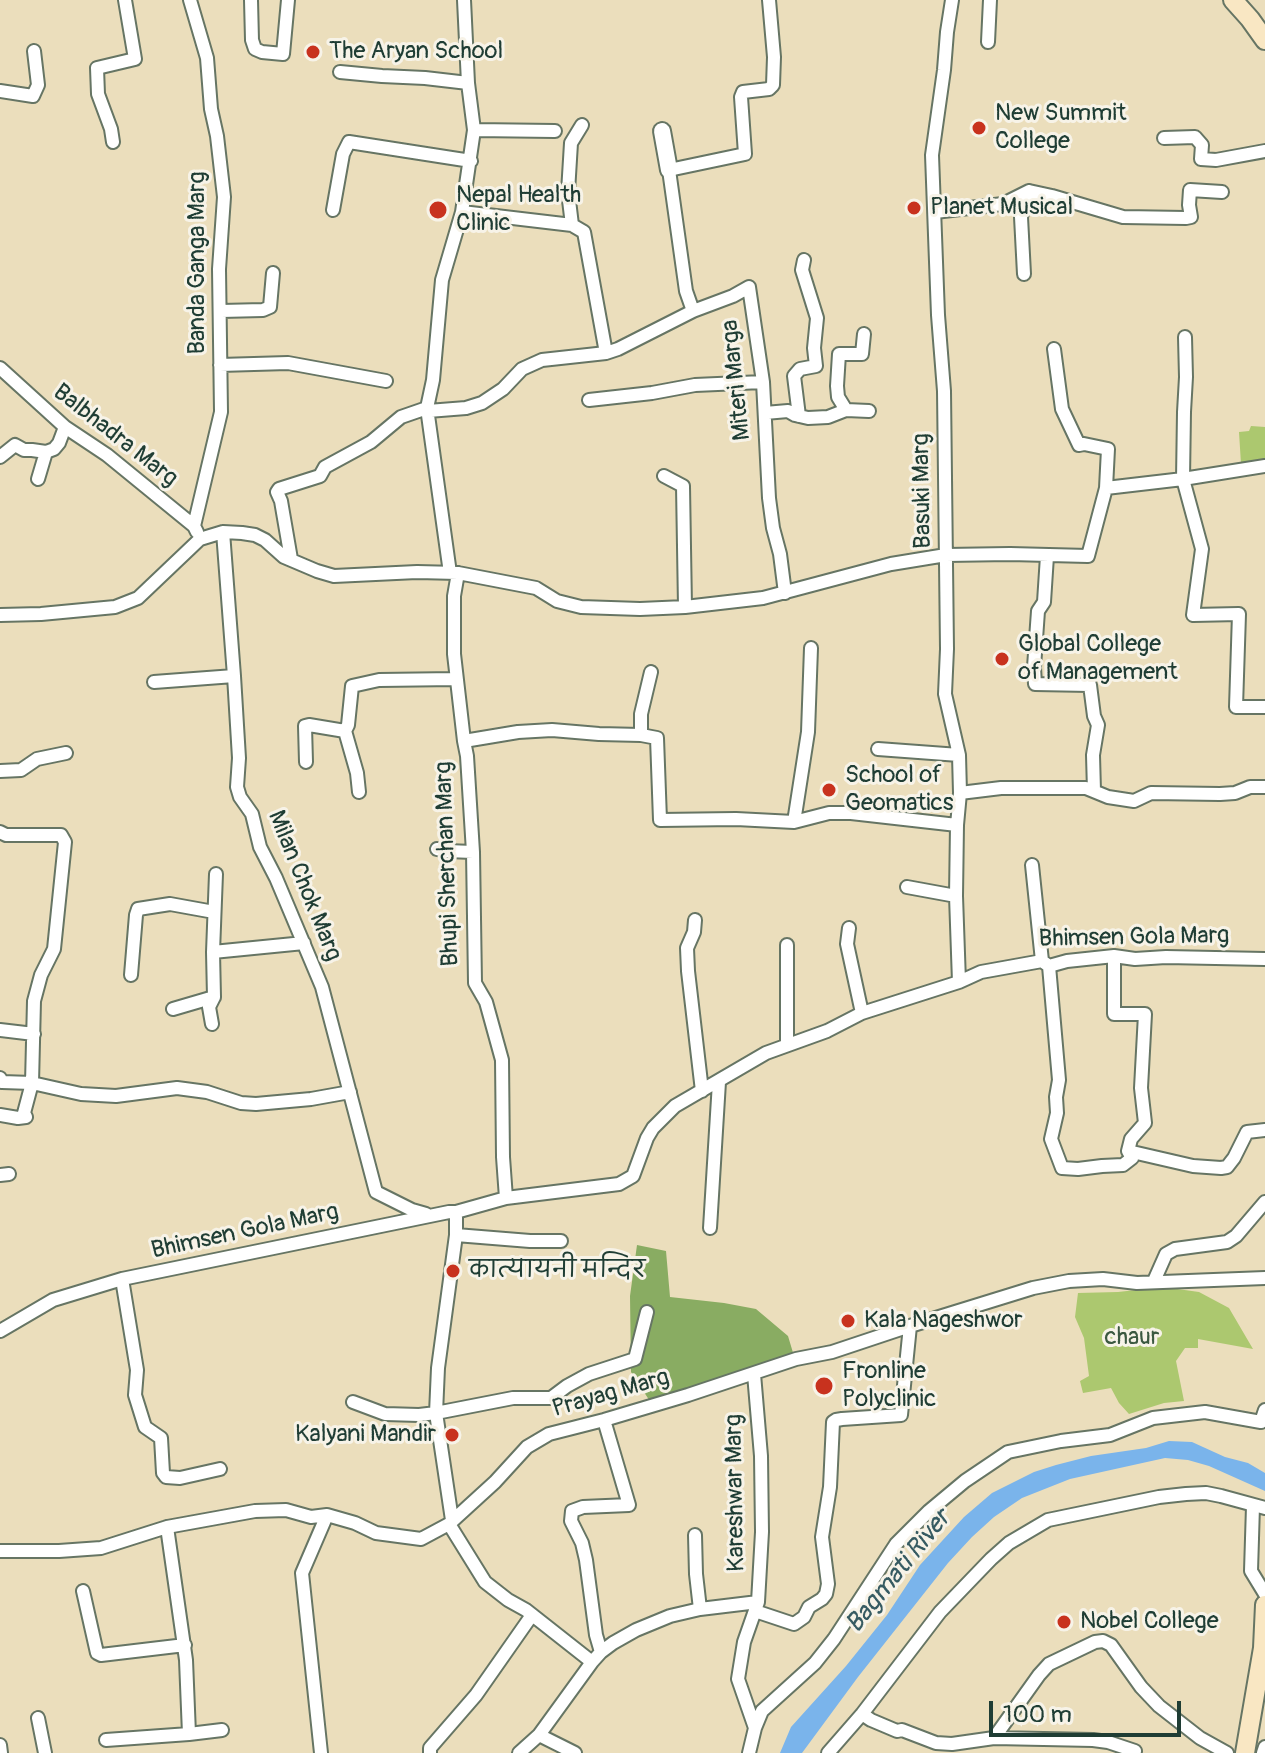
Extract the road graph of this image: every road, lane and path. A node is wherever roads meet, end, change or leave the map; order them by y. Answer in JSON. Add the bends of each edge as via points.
{"nodes":[{"id":1,"x":125,"y":0,"type":"edge"},
{"id":2,"x":190,"y":0,"type":"edge"},
{"id":3,"x":251,"y":0,"type":"edge"},
{"id":4,"x":288,"y":0,"type":"edge"},
{"id":5,"x":464,"y":0,"type":"edge"},
{"id":6,"x":769,"y":0,"type":"edge"},
{"id":7,"x":952,"y":0,"type":"edge"},
{"id":8,"x":990,"y":0,"type":"edge"},
{"id":9,"x":1233,"y":0,"type":"edge"},
{"id":10,"x":1265,"y":40,"type":"edge"},
{"id":11,"x":988,"y":42,"type":"dead end"},
{"id":12,"x":34,"y":51,"type":"dead end"},
{"id":13,"x":340,"y":72,"type":"dead end"},
{"id":14,"x":468,"y":83,"type":"junction"},
{"id":15,"x":0,"y":91,"type":"edge"},
{"id":16,"x":582,"y":125,"type":"dead end"},
{"id":17,"x":661,"y":127,"type":"dead end"},
{"id":18,"x":474,"y":130,"type":"junction"},
{"id":19,"x":555,"y":131,"type":"dead end"},
{"id":20,"x":1164,"y":138,"type":"dead end"},
{"id":21,"x":113,"y":142,"type":"dead end"},
{"id":22,"x":1265,"y":151,"type":"edge"},
{"id":23,"x":471,"y":161,"type":"junction"},
{"id":24,"x":669,"y":170,"type":"junction"},
{"id":25,"x":1029,"y":191,"type":"junction"},
{"id":26,"x":1222,"y":192,"type":"dead end"},
{"id":27,"x":333,"y":210,"type":"dead end"},
{"id":28,"x":462,"y":212,"type":"junction"},
{"id":29,"x":935,"y":212,"type":"junction"},
{"id":30,"x":572,"y":225,"type":"junction"},
{"id":31,"x":804,"y":260,"type":"dead end"},
{"id":32,"x":273,"y":273,"type":"dead end"},
{"id":33,"x":1024,"y":274,"type":"dead end"},
{"id":34,"x":221,"y":311,"type":"junction"},
{"id":35,"x":693,"y":311,"type":"junction"},
{"id":36,"x":864,"y":334,"type":"dead end"},
{"id":37,"x":1185,"y":337,"type":"dead end"},
{"id":38,"x":1054,"y":349,"type":"dead end"},
{"id":39,"x":606,"y":353,"type":"junction"},
{"id":40,"x":220,"y":365,"type":"junction"},
{"id":41,"x":0,"y":368,"type":"edge"},
{"id":42,"x":386,"y":381,"type":"dead end"},
{"id":43,"x":763,"y":382,"type":"junction"},
{"id":44,"x":589,"y":400,"type":"dead end"},
{"id":45,"x":427,"y":410,"type":"junction"},
{"id":46,"x":846,"y":410,"type":"junction"},
{"id":47,"x":869,"y":411,"type":"dead end"},
{"id":48,"x":765,"y":413,"type":"junction"},
{"id":49,"x":799,"y":416,"type":"junction"},
{"id":50,"x":65,"y":427,"type":"junction"},
{"id":51,"x":46,"y":452,"type":"junction"},
{"id":52,"x":0,"y":457,"type":"edge"},
{"id":53,"x":1265,"y":466,"type":"edge"},
{"id":54,"x":664,"y":476,"type":"dead end"},
{"id":55,"x":38,"y":479,"type":"dead end"},
{"id":56,"x":1183,"y":479,"type":"junction"},
{"id":57,"x":1106,"y":488,"type":"junction"},
{"id":58,"x":194,"y":526,"type":"junction"},
{"id":59,"x":223,"y":532,"type":"junction"},
{"id":60,"x":200,"y":539,"type":"junction"},
{"id":61,"x":946,"y":555,"type":"junction"},
{"id":62,"x":1047,"y":556,"type":"junction"},
{"id":63,"x":291,"y":559,"type":"junction"},
{"id":64,"x":454,"y":573,"type":"junction"},
{"id":65,"x":785,"y":593,"type":"junction"},
{"id":66,"x":685,"y":607,"type":"junction"},
{"id":67,"x":0,"y":615,"type":"edge"},
{"id":68,"x":811,"y":648,"type":"dead end"},
{"id":69,"x":651,"y":672,"type":"dead end"},
{"id":70,"x":234,"y":676,"type":"junction"},
{"id":71,"x":456,"y":679,"type":"junction"},
{"id":72,"x":154,"y":682,"type":"dead end"},
{"id":73,"x":1265,"y":707,"type":"edge"},
{"id":74,"x":345,"y":731,"type":"junction"},
{"id":75,"x":641,"y":735,"type":"junction"},
{"id":76,"x":464,"y":741,"type":"junction"},
{"id":77,"x":878,"y":749,"type":"dead end"},
{"id":78,"x":66,"y":753,"type":"dead end"},
{"id":79,"x":959,"y":755,"type":"junction"},
{"id":80,"x":306,"y":762,"type":"dead end"},
{"id":81,"x":0,"y":771,"type":"edge"},
{"id":82,"x":1265,"y":787,"type":"edge"},
{"id":83,"x":1094,"y":791,"type":"junction"},
{"id":84,"x":359,"y":792,"type":"dead end"},
{"id":85,"x":960,"y":793,"type":"junction"},
{"id":86,"x":794,"y":822,"type":"junction"},
{"id":87,"x":957,"y":825,"type":"junction"},
{"id":88,"x":0,"y":835,"type":"edge"},
{"id":89,"x":437,"y":849,"type":"dead end"},
{"id":90,"x":473,"y":852,"type":"junction"},
{"id":91,"x":1032,"y":865,"type":"dead end"},
{"id":92,"x":216,"y":874,"type":"dead end"},
{"id":93,"x":907,"y":887,"type":"dead end"},
{"id":94,"x":956,"y":896,"type":"junction"},
{"id":95,"x":214,"y":912,"type":"junction"},
{"id":96,"x":695,"y":920,"type":"dead end"},
{"id":97,"x":849,"y":928,"type":"dead end"},
{"id":98,"x":304,"y":943,"type":"junction"},
{"id":99,"x":787,"y":945,"type":"dead end"},
{"id":100,"x":213,"y":952,"type":"junction"},
{"id":101,"x":1114,"y":956,"type":"junction"},
{"id":102,"x":1265,"y":959,"type":"edge"},
{"id":103,"x":1046,"y":963,"type":"junction"},
{"id":104,"x":131,"y":975,"type":"dead end"},
{"id":105,"x":959,"y":982,"type":"junction"},
{"id":106,"x":214,"y":997,"type":"junction"},
{"id":107,"x":173,"y":1009,"type":"dead end"},
{"id":108,"x":862,"y":1013,"type":"junction"},
{"id":109,"x":212,"y":1024,"type":"dead end"},
{"id":110,"x":0,"y":1030,"type":"edge"},
{"id":111,"x":34,"y":1034,"type":"junction"},
{"id":112,"x":787,"y":1045,"type":"junction"},
{"id":113,"x":0,"y":1078,"type":"edge"},
{"id":114,"x":719,"y":1082,"type":"junction"},
{"id":115,"x":32,"y":1083,"type":"junction"},
{"id":116,"x":702,"y":1091,"type":"junction"},
{"id":117,"x":350,"y":1092,"type":"junction"},
{"id":118,"x":0,"y":1115,"type":"edge"},
{"id":119,"x":1265,"y":1130,"type":"edge"},
{"id":120,"x":1128,"y":1151,"type":"junction"},
{"id":121,"x":506,"y":1198,"type":"junction"},
{"id":122,"x":1265,"y":1202,"type":"edge"},
{"id":123,"x":456,"y":1212,"type":"junction"},
{"id":124,"x":431,"y":1216,"type":"junction"},
{"id":125,"x":710,"y":1228,"type":"dead end"},
{"id":126,"x":456,"y":1235,"type":"junction"},
{"id":127,"x":561,"y":1241,"type":"dead end"},
{"id":128,"x":1265,"y":1278,"type":"edge"},
{"id":129,"x":122,"y":1279,"type":"junction"},
{"id":130,"x":1154,"y":1281,"type":"junction"},
{"id":131,"x":647,"y":1312,"type":"dead end"},
{"id":132,"x":910,"y":1326,"type":"junction"},
{"id":133,"x":0,"y":1331,"type":"edge"},
{"id":134,"x":754,"y":1374,"type":"junction"},
{"id":135,"x":353,"y":1402,"type":"dead end"},
{"id":136,"x":436,"y":1409,"type":"junction"},
{"id":137,"x":1265,"y":1410,"type":"edge"},
{"id":138,"x":604,"y":1420,"type":"junction"},
{"id":139,"x":220,"y":1469,"type":"dead end"},
{"id":140,"x":1259,"y":1507,"type":"edge"},
{"id":141,"x":327,"y":1515,"type":"junction"},
{"id":142,"x":450,"y":1522,"type":"junction"},
{"id":143,"x":167,"y":1527,"type":"junction"},
{"id":144,"x":695,"y":1535,"type":"dead end"},
{"id":145,"x":0,"y":1551,"type":"edge"},
{"id":146,"x":83,"y":1591,"type":"dead end"},
{"id":147,"x":1265,"y":1594,"type":"edge"},
{"id":148,"x":1265,"y":1605,"type":"edge"},
{"id":149,"x":756,"y":1606,"type":"junction"},
{"id":150,"x":700,"y":1609,"type":"junction"},
{"id":151,"x":532,"y":1615,"type":"junction"},
{"id":152,"x":185,"y":1645,"type":"junction"},
{"id":153,"x":596,"y":1657,"type":"junction"},
{"id":154,"x":862,"y":1714,"type":"junction"},
{"id":155,"x":38,"y":1718,"type":"dead end"},
{"id":156,"x":755,"y":1728,"type":"junction"},
{"id":157,"x":222,"y":1730,"type":"dead end"},
{"id":158,"x":189,"y":1734,"type":"junction"},
{"id":159,"x":539,"y":1735,"type":"junction"},
{"id":160,"x":994,"y":1738,"type":"junction"},
{"id":161,"x":106,"y":1740,"type":"dead end"},
{"id":162,"x":0,"y":1745,"type":"edge"},
{"id":163,"x":1265,"y":1747,"type":"edge"},
{"id":164,"x":1135,"y":1751,"type":"dead end"},
{"id":165,"x":1,"y":1753,"type":"edge"},
{"id":166,"x":45,"y":1753,"type":"edge"},
{"id":167,"x":321,"y":1753,"type":"edge"},
{"id":168,"x":430,"y":1753,"type":"edge"},
{"id":169,"x":519,"y":1753,"type":"edge"},
{"id":170,"x":575,"y":1753,"type":"edge"},
{"id":171,"x":749,"y":1753,"type":"edge"},
{"id":172,"x":828,"y":1753,"type":"edge"},
{"id":173,"x":1227,"y":1753,"type":"edge"},
{"id":174,"x":1245,"y":1753,"type":"edge"},
{"id":175,"x":1263,"y":1753,"type":"edge"}],
"edges":[{"from":1,"to":21,"type":"street","via":[[135,59],[97,68],[98,94]]},
{"from":2,"to":34,"type":"street","name":"Banda Ganga Marg","via":[[207,58],[224,197]]},
{"from":3,"to":4,"type":"street","via":[[255,49],[283,54]]},
{"from":5,"to":14,"type":"street","name":"Bhupi Sherchan Marg"},
{"from":6,"to":24,"type":"street","via":[[773,85],[743,92],[745,154]]},
{"from":7,"to":29,"type":"street","name":"Basuki Marg","via":[[932,155]]},
{"from":8,"to":11,"type":"street"},
{"from":9,"to":10,"type":"main road"},
{"from":12,"to":15,"type":"street","via":[[38,85],[33,96]]},
{"from":13,"to":14,"type":"street"},
{"from":14,"to":18,"type":"street","name":"Bhupi Sherchan Marg"},
{"from":16,"to":30,"type":"street","via":[[571,143]]},
{"from":17,"to":24,"type":"street"},
{"from":18,"to":19,"type":"street"},
{"from":18,"to":23,"type":"street","name":"Bhupi Sherchan Marg"},
{"from":20,"to":22,"type":"street","via":[[1195,137],[1202,145],[1201,159]]},
{"from":23,"to":27,"type":"street","via":[[349,142]]},
{"from":23,"to":28,"type":"street","name":"Bhupi Sherchan Marg"},
{"from":24,"to":35,"type":"street","name":"Miteri Marga"},
{"from":25,"to":26,"type":"street","via":[[1123,217],[1186,218],[1191,217],[1190,190]]},
{"from":25,"to":29,"type":"street","via":[[1003,204]]},
{"from":25,"to":33,"type":"street","via":[[1021,217]]},
{"from":28,"to":30,"type":"street"},
{"from":28,"to":45,"type":"street","name":"Bhupi Sherchan Marg","via":[[442,280]]},
{"from":29,"to":61,"type":"street","name":"Basuki Marg"},
{"from":30,"to":39,"type":"street","via":[[584,232]]},
{"from":31,"to":49,"type":"street","via":[[802,270],[817,318],[816,366],[794,376]]},
{"from":32,"to":34,"type":"street","via":[[270,307]]},
{"from":34,"to":40,"type":"street","name":"Banda Ganga Marg"},
{"from":35,"to":39,"type":"street"},
{"from":35,"to":43,"type":"street","name":"Miteri Marga","via":[[749,287]]},
{"from":36,"to":46,"type":"street","via":[[862,354],[839,354],[838,397]]},
{"from":37,"to":56,"type":"street"},
{"from":38,"to":57,"type":"street","via":[[1062,409],[1079,445],[1108,449]]},
{"from":39,"to":45,"type":"street","via":[[542,360],[522,369],[482,403]]},
{"from":40,"to":42,"type":"street","via":[[288,363]]},
{"from":40,"to":58,"type":"street","name":"Banda Ganga Marg","via":[[221,412]]},
{"from":41,"to":50,"type":"street","name":"Balbhadra Marg"},
{"from":43,"to":44,"type":"street","via":[[695,385]]},
{"from":43,"to":48,"type":"street","name":"Miteri Marga"},
{"from":45,"to":63,"type":"street","via":[[401,417],[371,442],[325,467],[320,476],[279,489]]},
{"from":45,"to":64,"type":"street","name":"Bhupi Sherchan Marg"},
{"from":46,"to":47,"type":"street"},
{"from":46,"to":49,"type":"street","via":[[828,417]]},
{"from":48,"to":49,"type":"street","via":[[788,411]]},
{"from":48,"to":65,"type":"street","name":"Miteri Marga","via":[[769,498]]},
{"from":50,"to":51,"type":"street","via":[[59,443]]},
{"from":50,"to":58,"type":"street","name":"Balbhadra Marg"},
{"from":51,"to":52,"type":"street","via":[[15,445]]},
{"from":51,"to":55,"type":"street"},
{"from":53,"to":56,"type":"street"},
{"from":54,"to":66,"type":"street","via":[[683,486]]},
{"from":56,"to":57,"type":"street"},
{"from":56,"to":73,"type":"street","via":[[1202,549],[1193,615],[1239,614],[1236,707]]},
{"from":57,"to":62,"type":"street","via":[[1088,556]]},
{"from":58,"to":60,"type":"street","name":"Balbhadra Marg"},
{"from":59,"to":60,"type":"street"},
{"from":59,"to":63,"type":"street","via":[[255,535]]},
{"from":59,"to":70,"type":"street","name":"Milan Chok Marg"},
{"from":60,"to":67,"type":"street","via":[[138,598],[115,607]]},
{"from":61,"to":62,"type":"street"},
{"from":61,"to":65,"type":"street"},
{"from":61,"to":79,"type":"street","name":"Basuki Marg","via":[[945,694]]},
{"from":62,"to":83,"type":"street","via":[[1035,684],[1090,685],[1098,725]]},
{"from":63,"to":64,"type":"street","via":[[334,576]]},
{"from":64,"to":66,"type":"street","via":[[536,588],[581,607]]},
{"from":64,"to":71,"type":"street","name":"Bhupi Sherchan Marg"},
{"from":65,"to":66,"type":"street"},
{"from":68,"to":86,"type":"street","via":[[808,732]]},
{"from":69,"to":75,"type":"street"},
{"from":70,"to":72,"type":"street"},
{"from":70,"to":98,"type":"street","name":"Milan Chok Marg","via":[[237,787]]},
{"from":71,"to":74,"type":"street","via":[[379,680],[347,688]]},
{"from":71,"to":76,"type":"street","name":"Bhupi Sherchan Marg"},
{"from":74,"to":80,"type":"street","via":[[305,726]]},
{"from":74,"to":84,"type":"street"},
{"from":75,"to":76,"type":"street","via":[[552,730]]},
{"from":75,"to":86,"type":"street","via":[[657,738],[660,820]]},
{"from":76,"to":90,"type":"street","name":"Bhupi Sherchan Marg"},
{"from":77,"to":79,"type":"street"},
{"from":78,"to":81,"type":"street","via":[[37,759],[21,770]]},
{"from":79,"to":85,"type":"street","name":"Basuki Marg"},
{"from":82,"to":83,"type":"street","via":[[1220,794],[1151,793],[1134,801]]},
{"from":83,"to":85,"type":"street","via":[[1067,787]]},
{"from":85,"to":87,"type":"street","name":"Basuki Marg"},
{"from":86,"to":87,"type":"street","via":[[851,813]]},
{"from":87,"to":94,"type":"street","name":"Basuki Marg"},
{"from":88,"to":111,"type":"street","via":[[61,835],[65,842],[54,949],[34,1001]]},
{"from":89,"to":90,"type":"street"},
{"from":90,"to":121,"type":"street","name":"Bhupi Sherchan Marg","via":[[475,983],[486,1002],[502,1060]]},
{"from":91,"to":103,"type":"street"},
{"from":92,"to":95,"type":"street"},
{"from":93,"to":94,"type":"street"},
{"from":94,"to":105,"type":"street","name":"Basuki Marg"},
{"from":95,"to":100,"type":"street"},
{"from":95,"to":104,"type":"street","via":[[170,904],[138,909]]},
{"from":96,"to":116,"type":"street","via":[[687,948]]},
{"from":97,"to":108,"type":"street","via":[[847,944]]},
{"from":98,"to":100,"type":"street"},
{"from":98,"to":117,"type":"street","name":"Milan Chok Marg","via":[[322,987]]},
{"from":99,"to":112,"type":"street"},
{"from":100,"to":106,"type":"street"},
{"from":101,"to":102,"type":"street","name":"Bhimsen Gola Marg"},
{"from":101,"to":103,"type":"street","name":"Bhimsen Gola Marg"},
{"from":101,"to":120,"type":"street","via":[[1114,1014],[1145,1014],[1145,1123]]},
{"from":103,"to":105,"type":"street","name":"Bhimsen Gola Marg","via":[[981,972]]},
{"from":103,"to":120,"type":"street","via":[[1059,1080],[1051,1139],[1062,1168],[1123,1165],[1132,1158]]},
{"from":105,"to":108,"type":"street","name":"Bhimsen Gola Marg"},
{"from":106,"to":107,"type":"street"},
{"from":106,"to":109,"type":"street","via":[[209,1007]]},
{"from":108,"to":112,"type":"street","name":"Bhimsen Gola Marg"},
{"from":110,"to":111,"type":"street"},
{"from":111,"to":115,"type":"street"},
{"from":112,"to":114,"type":"street","name":"Bhimsen Gola Marg"},
{"from":113,"to":115,"type":"street"},
{"from":114,"to":116,"type":"street","name":"Bhimsen Gola Marg"},
{"from":114,"to":125,"type":"street"},
{"from":115,"to":117,"type":"street","via":[[116,1096],[177,1088],[256,1104]]},
{"from":115,"to":118,"type":"street","via":[[26,1117]]},
{"from":116,"to":121,"type":"street","name":"Bhimsen Gola Marg","via":[[675,1106],[653,1128],[628,1181]]},
{"from":117,"to":124,"type":"street","name":"Milan Chok Marg","via":[[376,1192]]},
{"from":119,"to":120,"type":"street","via":[[1247,1132],[1234,1158],[1221,1168]]},
{"from":121,"to":123,"type":"street","name":"Bhimsen Gola Marg"},
{"from":122,"to":130,"type":"street","via":[[1227,1242],[1166,1254]]},
{"from":123,"to":124,"type":"street","name":"Bhimsen Gola Marg"},
{"from":123,"to":126,"type":"street"},
{"from":124,"to":129,"type":"street","name":"Bhimsen Gola Marg"},
{"from":126,"to":127,"type":"street"},
{"from":126,"to":136,"type":"street"},
{"from":128,"to":130,"type":"street","name":"Prayag Marg"},
{"from":129,"to":133,"type":"street","name":"Bhimsen Gola Marg","via":[[53,1300]]},
{"from":129,"to":139,"type":"street","via":[[137,1370],[135,1395],[145,1427],[161,1438],[163,1473],[180,1478]]},
{"from":130,"to":132,"type":"street","name":"Prayag Marg","via":[[1103,1279],[1033,1288]]},
{"from":131,"to":136,"type":"street","via":[[635,1359],[589,1374],[551,1398]]},
{"from":132,"to":134,"type":"street","name":"Prayag Marg"},
{"from":132,"to":149,"type":"street","via":[[901,1415],[833,1422],[822,1537],[826,1594],[794,1624]]},
{"from":134,"to":138,"type":"street","name":"Prayag Marg"},
{"from":134,"to":149,"type":"street","name":"Kareshwar Marg","via":[[762,1532]]},
{"from":135,"to":136,"type":"street","via":[[385,1414],[419,1415]]},
{"from":136,"to":142,"type":"street"},
{"from":137,"to":156,"type":"street","via":[[1261,1422],[1205,1412],[1153,1418],[1110,1435],[1008,1452],[965,1481],[896,1544],[834,1639],[762,1711]]},
{"from":138,"to":142,"type":"street","name":"Prayag Marg","via":[[549,1434],[527,1447]]},
{"from":138,"to":153,"type":"street","via":[[629,1505],[583,1507],[572,1511],[571,1521],[586,1560]]},
{"from":140,"to":147,"type":"street","via":[[1251,1571]]},
{"from":140,"to":154,"type":"street","via":[[1206,1493],[1186,1494],[1048,1520],[1009,1543],[940,1612]]},
{"from":141,"to":142,"type":"street","name":"Prayag Marg","via":[[376,1533],[421,1539]]},
{"from":141,"to":143,"type":"street","name":"Prayag Marg","via":[[255,1511]]},
{"from":141,"to":167,"type":"street","via":[[302,1573]]},
{"from":142,"to":151,"type":"street","via":[[485,1582]]},
{"from":143,"to":145,"type":"street","name":"Prayag Marg","via":[[101,1548]]},
{"from":143,"to":152,"type":"street"},
{"from":144,"to":150,"type":"street"},
{"from":146,"to":152,"type":"street","via":[[97,1653]]},
{"from":148,"to":174,"type":"main road"},
{"from":149,"to":150,"type":"street","name":"Kareshwar Marg"},
{"from":149,"to":156,"type":"street","via":[[738,1679]]},
{"from":150,"to":153,"type":"street","name":"Kareshwar Marg","via":[[636,1630]]},
{"from":151,"to":153,"type":"street"},
{"from":151,"to":168,"type":"street"},
{"from":152,"to":158,"type":"street"},
{"from":153,"to":159,"type":"street","name":"Kareshwar Marg"},
{"from":154,"to":160,"type":"street","via":[[936,1743]]},
{"from":154,"to":172,"type":"street"},
{"from":155,"to":166,"type":"street"},
{"from":156,"to":171,"type":"street"},
{"from":157,"to":158,"type":"street"},
{"from":158,"to":161,"type":"street"},
{"from":159,"to":169,"type":"street","name":"Kareshwar Marg"},
{"from":159,"to":170,"type":"street"},
{"from":160,"to":164,"type":"street","via":[[1093,1740]]},
{"from":160,"to":173,"type":"street","via":[[1049,1664],[1103,1641],[1159,1706]]},
{"from":162,"to":165,"type":"street"},
{"from":163,"to":175,"type":"street"}]}
